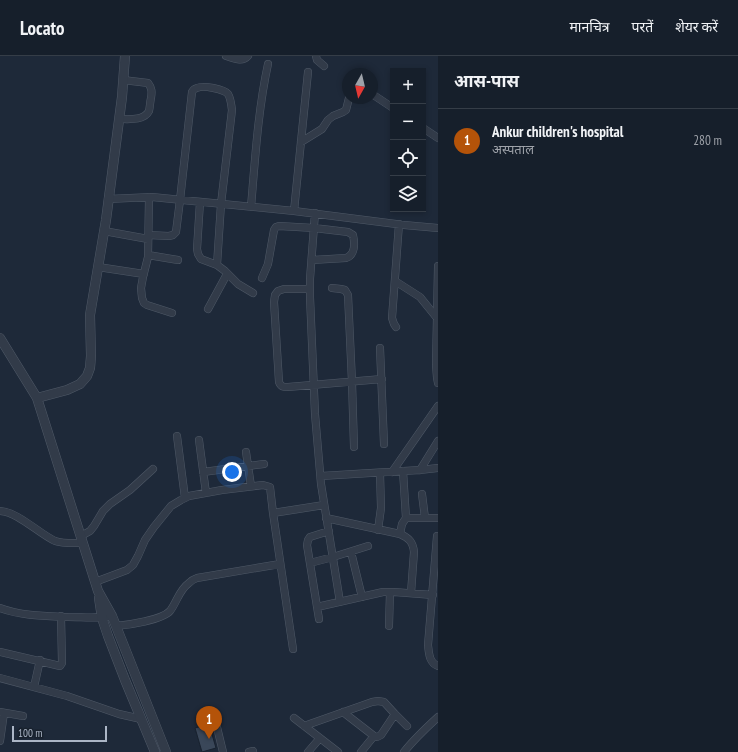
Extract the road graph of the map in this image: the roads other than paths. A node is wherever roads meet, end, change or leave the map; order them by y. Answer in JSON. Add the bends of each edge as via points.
{"nodes":[{"id":1,"x":125,"y":56,"type":"edge"},
{"id":2,"x":226,"y":56,"type":"edge"},
{"id":3,"x":248,"y":56,"type":"edge"},
{"id":4,"x":316,"y":56,"type":"edge"},
{"id":5,"x":268,"y":64,"type":"dead end"},
{"id":6,"x":324,"y":66,"type":"dead end"},
{"id":7,"x":308,"y":72,"type":"dead end"},
{"id":8,"x":123,"y":80,"type":"junction"},
{"id":9,"x":378,"y":98,"type":"edge"},
{"id":10,"x":348,"y":104,"type":"edge"},
{"id":11,"x":390,"y":106,"type":"edge"},
{"id":12,"x":119,"y":119,"type":"junction"},
{"id":13,"x":426,"y":130,"type":"edge"},
{"id":14,"x":438,"y":138,"type":"edge"},
{"id":15,"x":301,"y":142,"type":"junction"},
{"id":16,"x":149,"y":197,"type":"junction"},
{"id":17,"x":108,"y":199,"type":"junction"},
{"id":18,"x":180,"y":200,"type":"junction"},
{"id":19,"x":200,"y":202,"type":"junction"},
{"id":20,"x":221,"y":204,"type":"junction"},
{"id":21,"x":251,"y":207,"type":"junction"},
{"id":22,"x":294,"y":211,"type":"junction"},
{"id":23,"x":315,"y":213,"type":"junction"},
{"id":24,"x":399,"y":224,"type":"junction"},
{"id":25,"x":314,"y":228,"type":"junction"},
{"id":26,"x":438,"y":228,"type":"edge"},
{"id":27,"x":104,"y":231,"type":"junction"},
{"id":28,"x":148,"y":237,"type":"junction"},
{"id":29,"x":148,"y":255,"type":"junction"},
{"id":30,"x":178,"y":260,"type":"dead end"},
{"id":31,"x":312,"y":260,"type":"junction"},
{"id":32,"x":217,"y":266,"type":"junction"},
{"id":33,"x":438,"y":266,"type":"edge"},
{"id":34,"x":98,"y":267,"type":"junction"},
{"id":35,"x":144,"y":274,"type":"junction"},
{"id":36,"x":227,"y":274,"type":"junction"},
{"id":37,"x":262,"y":278,"type":"dead end"},
{"id":38,"x":395,"y":281,"type":"junction"},
{"id":39,"x":310,"y":288,"type":"junction"},
{"id":40,"x":332,"y":288,"type":"dead end"},
{"id":41,"x":253,"y":293,"type":"dead end"},
{"id":42,"x":208,"y":309,"type":"dead end"},
{"id":43,"x":172,"y":313,"type":"dead end"},
{"id":44,"x":437,"y":318,"type":"junction"},
{"id":45,"x":396,"y":327,"type":"dead end"},
{"id":46,"x":0,"y":338,"type":"edge"},
{"id":47,"x":380,"y":348,"type":"dead end"},
{"id":48,"x":382,"y":379,"type":"junction"},
{"id":49,"x":352,"y":382,"type":"junction"},
{"id":50,"x":438,"y":383,"type":"edge"},
{"id":51,"x":313,"y":385,"type":"junction"},
{"id":52,"x":37,"y":398,"type":"junction"},
{"id":53,"x":438,"y":406,"type":"edge"},
{"id":54,"x":177,"y":436,"type":"dead end"},
{"id":55,"x":199,"y":440,"type":"dead end"},
{"id":56,"x":438,"y":440,"type":"edge"},
{"id":57,"x":384,"y":444,"type":"dead end"},
{"id":58,"x":354,"y":447,"type":"dead end"},
{"id":59,"x":246,"y":452,"type":"dead end"},
{"id":60,"x":264,"y":464,"type":"dead end"},
{"id":61,"x":248,"y":465,"type":"junction"},
{"id":62,"x":438,"y":468,"type":"edge"},
{"id":63,"x":153,"y":470,"type":"dead end"},
{"id":64,"x":420,"y":470,"type":"junction"},
{"id":65,"x":403,"y":471,"type":"junction"},
{"id":66,"x":203,"y":472,"type":"junction"},
{"id":67,"x":392,"y":472,"type":"junction"},
{"id":68,"x":380,"y":473,"type":"junction"},
{"id":69,"x":321,"y":476,"type":"junction"},
{"id":70,"x":251,"y":486,"type":"junction"},
{"id":71,"x":206,"y":493,"type":"junction"},
{"id":72,"x":422,"y":494,"type":"dead end"},
{"id":73,"x":185,"y":498,"type":"junction"},
{"id":74,"x":324,"y":505,"type":"junction"},
{"id":75,"x":0,"y":511,"type":"edge"},
{"id":76,"x":272,"y":513,"type":"junction"},
{"id":77,"x":326,"y":518,"type":"junction"},
{"id":78,"x":406,"y":518,"type":"junction"},
{"id":79,"x":425,"y":518,"type":"junction"},
{"id":80,"x":438,"y":518,"type":"edge"},
{"id":81,"x":378,"y":530,"type":"junction"},
{"id":82,"x":328,"y":531,"type":"junction"},
{"id":83,"x":400,"y":534,"type":"junction"},
{"id":84,"x":436,"y":536,"type":"dead end"},
{"id":85,"x":82,"y":540,"type":"junction"},
{"id":86,"x":368,"y":546,"type":"dead end"},
{"id":87,"x":351,"y":552,"type":"junction"},
{"id":88,"x":333,"y":557,"type":"junction"},
{"id":89,"x":310,"y":562,"type":"junction"},
{"id":90,"x":280,"y":564,"type":"junction"},
{"id":91,"x":97,"y":587,"type":"junction"},
{"id":92,"x":390,"y":592,"type":"junction"},
{"id":93,"x":411,"y":593,"type":"junction"},
{"id":94,"x":433,"y":595,"type":"junction"},
{"id":95,"x":362,"y":597,"type":"junction"},
{"id":96,"x":340,"y":602,"type":"junction"},
{"id":97,"x":317,"y":607,"type":"junction"},
{"id":98,"x":0,"y":608,"type":"edge"},
{"id":99,"x":61,"y":616,"type":"junction"},
{"id":100,"x":112,"y":616,"type":"junction"},
{"id":101,"x":102,"y":618,"type":"junction"},
{"id":102,"x":319,"y":619,"type":"dead end"},
{"id":103,"x":116,"y":626,"type":"junction"},
{"id":104,"x":389,"y":626,"type":"dead end"},
{"id":105,"x":293,"y":650,"type":"dead end"},
{"id":106,"x":0,"y":652,"type":"edge"},
{"id":107,"x":40,"y":660,"type":"junction"},
{"id":108,"x":438,"y":666,"type":"edge"},
{"id":109,"x":0,"y":678,"type":"edge"},
{"id":110,"x":34,"y":687,"type":"junction"},
{"id":111,"x":343,"y":712,"type":"junction"},
{"id":112,"x":2,"y":713,"type":"edge"},
{"id":113,"x":395,"y":714,"type":"junction"},
{"id":114,"x":23,"y":716,"type":"dead end"},
{"id":115,"x":438,"y":717,"type":"edge"},
{"id":116,"x":294,"y":718,"type":"dead end"},
{"id":117,"x":141,"y":719,"type":"junction"},
{"id":118,"x":215,"y":719,"type":"dead end"},
{"id":119,"x":304,"y":726,"type":"junction"},
{"id":120,"x":407,"y":726,"type":"dead end"},
{"id":121,"x":374,"y":736,"type":"junction"},
{"id":122,"x":320,"y":738,"type":"junction"},
{"id":123,"x":0,"y":741,"type":"edge"},
{"id":124,"x":155,"y":752,"type":"edge"},
{"id":125,"x":166,"y":752,"type":"edge"},
{"id":126,"x":223,"y":752,"type":"edge"},
{"id":127,"x":308,"y":752,"type":"edge"},
{"id":128,"x":338,"y":752,"type":"edge"},
{"id":129,"x":361,"y":752,"type":"edge"},
{"id":130,"x":404,"y":752,"type":"edge"}],
"edges":[{"from":1,"to":8,"type":"street"},
{"from":2,"to":3,"type":"street","via":[[242,60]]},
{"from":4,"to":6,"type":"street"},
{"from":5,"to":21,"type":"street"},
{"from":7,"to":15,"type":"street"},
{"from":8,"to":12,"type":"street"},
{"from":8,"to":12,"type":"street","via":[[148,83],[152,90],[148,113],[143,117]]},
{"from":9,"to":11,"type":"street"},
{"from":10,"to":15,"type":"street","via":[[344,112],[333,116],[322,129]]},
{"from":12,"to":17,"type":"street"},
{"from":13,"to":14,"type":"street"},
{"from":15,"to":22,"type":"street"},
{"from":16,"to":17,"type":"street"},
{"from":16,"to":18,"type":"street"},
{"from":16,"to":28,"type":"street"},
{"from":17,"to":27,"type":"street"},
{"from":18,"to":19,"type":"street"},
{"from":18,"to":20,"type":"street","via":[[192,92],[198,87],[213,88],[227,93],[232,110]]},
{"from":18,"to":28,"type":"street","via":[[176,232],[169,236]]},
{"from":19,"to":20,"type":"street"},
{"from":19,"to":32,"type":"street","via":[[198,254],[201,259]]},
{"from":20,"to":21,"type":"street"},
{"from":20,"to":32,"type":"street"},
{"from":21,"to":22,"type":"street"},
{"from":22,"to":23,"type":"street"},
{"from":23,"to":24,"type":"street"},
{"from":23,"to":25,"type":"street"},
{"from":24,"to":26,"type":"street"},
{"from":24,"to":38,"type":"street"},
{"from":25,"to":31,"type":"street"},
{"from":25,"to":31,"type":"street","via":[[348,232],[354,240],[351,256]]},
{"from":25,"to":37,"type":"street","via":[[276,227],[268,264]]},
{"from":27,"to":28,"type":"street"},
{"from":27,"to":34,"type":"street"},
{"from":28,"to":29,"type":"street"},
{"from":29,"to":30,"type":"street"},
{"from":29,"to":35,"type":"street"},
{"from":31,"to":39,"type":"street"},
{"from":32,"to":36,"type":"street"},
{"from":33,"to":44,"type":"street"},
{"from":34,"to":35,"type":"street"},
{"from":34,"to":52,"type":"street","via":[[90,315],[91,356],[87,376],[80,384],[67,390]]},
{"from":35,"to":43,"type":"street","via":[[141,288],[144,303]]},
{"from":36,"to":41,"type":"street"},
{"from":36,"to":42,"type":"street"},
{"from":38,"to":44,"type":"street","via":[[420,297]]},
{"from":38,"to":45,"type":"street","via":[[392,318]]},
{"from":39,"to":51,"type":"street"},
{"from":39,"to":51,"type":"street","via":[[278,291],[274,302],[280,385]]},
{"from":40,"to":49,"type":"street","via":[[345,290],[348,295]]},
{"from":44,"to":50,"type":"street"},
{"from":46,"to":52,"type":"street"},
{"from":47,"to":48,"type":"street"},
{"from":48,"to":49,"type":"street"},
{"from":48,"to":57,"type":"street"},
{"from":49,"to":51,"type":"street"},
{"from":49,"to":58,"type":"street"},
{"from":51,"to":69,"type":"street"},
{"from":52,"to":85,"type":"street"},
{"from":53,"to":67,"type":"street"},
{"from":54,"to":73,"type":"street"},
{"from":55,"to":66,"type":"street"},
{"from":56,"to":64,"type":"street"},
{"from":59,"to":61,"type":"street"},
{"from":60,"to":61,"type":"street"},
{"from":61,"to":66,"type":"street"},
{"from":61,"to":70,"type":"street"},
{"from":62,"to":64,"type":"street"},
{"from":63,"to":85,"type":"street","via":[[110,504]]},
{"from":64,"to":65,"type":"street"},
{"from":65,"to":67,"type":"street"},
{"from":65,"to":78,"type":"street"},
{"from":66,"to":71,"type":"street"},
{"from":67,"to":68,"type":"street"},
{"from":68,"to":69,"type":"street"},
{"from":68,"to":81,"type":"street","via":[[381,508]]},
{"from":69,"to":74,"type":"street"},
{"from":70,"to":71,"type":"street"},
{"from":70,"to":76,"type":"street","via":[[263,485],[270,488]]},
{"from":71,"to":73,"type":"street"},
{"from":72,"to":79,"type":"street"},
{"from":73,"to":91,"type":"street","via":[[171,506],[154,526],[133,565]]},
{"from":74,"to":76,"type":"street"},
{"from":74,"to":77,"type":"street"},
{"from":75,"to":85,"type":"street","via":[[14,515],[57,541],[67,543]]},
{"from":76,"to":90,"type":"street"},
{"from":77,"to":81,"type":"street"},
{"from":77,"to":82,"type":"street"},
{"from":78,"to":79,"type":"street"},
{"from":78,"to":83,"type":"street"},
{"from":79,"to":80,"type":"street"},
{"from":81,"to":83,"type":"street"},
{"from":82,"to":88,"type":"street"},
{"from":82,"to":89,"type":"street","via":[[308,540]]},
{"from":83,"to":93,"type":"street","via":[[407,537],[413,546]]},
{"from":84,"to":94,"type":"street"},
{"from":85,"to":91,"type":"street"},
{"from":86,"to":87,"type":"street"},
{"from":87,"to":88,"type":"street"},
{"from":87,"to":95,"type":"street"},
{"from":88,"to":89,"type":"street"},
{"from":88,"to":96,"type":"street"},
{"from":89,"to":97,"type":"street"},
{"from":90,"to":103,"type":"street","via":[[197,578],[181,591],[169,613],[137,623]]},
{"from":90,"to":105,"type":"street"},
{"from":91,"to":100,"type":"street"},
{"from":91,"to":101,"type":"street"},
{"from":92,"to":93,"type":"street"},
{"from":92,"to":95,"type":"street"},
{"from":92,"to":104,"type":"street"},
{"from":93,"to":94,"type":"street"},
{"from":94,"to":108,"type":"street","via":[[429,652],[432,662]]},
{"from":95,"to":96,"type":"street"},
{"from":96,"to":97,"type":"street"},
{"from":97,"to":102,"type":"street"},
{"from":98,"to":99,"type":"street","via":[[31,615]]},
{"from":99,"to":101,"type":"street"},
{"from":99,"to":107,"type":"street","via":[[62,664]]},
{"from":100,"to":101,"type":"street"},
{"from":100,"to":103,"type":"street"},
{"from":101,"to":117,"type":"street"},
{"from":103,"to":125,"type":"street"},
{"from":106,"to":107,"type":"street"},
{"from":107,"to":110,"type":"street"},
{"from":109,"to":110,"type":"street"},
{"from":110,"to":117,"type":"street"},
{"from":111,"to":113,"type":"street","via":[[378,701],[384,702]]},
{"from":111,"to":119,"type":"street"},
{"from":111,"to":121,"type":"street"},
{"from":112,"to":114,"type":"street"},
{"from":112,"to":123,"type":"street"},
{"from":113,"to":120,"type":"street"},
{"from":113,"to":121,"type":"street","via":[[381,735]]},
{"from":115,"to":130,"type":"street"},
{"from":116,"to":119,"type":"street"},
{"from":117,"to":124,"type":"street"},
{"from":118,"to":126,"type":"street"},
{"from":119,"to":122,"type":"street"},
{"from":121,"to":129,"type":"street"},
{"from":122,"to":127,"type":"street"},
{"from":122,"to":128,"type":"street"}]}
